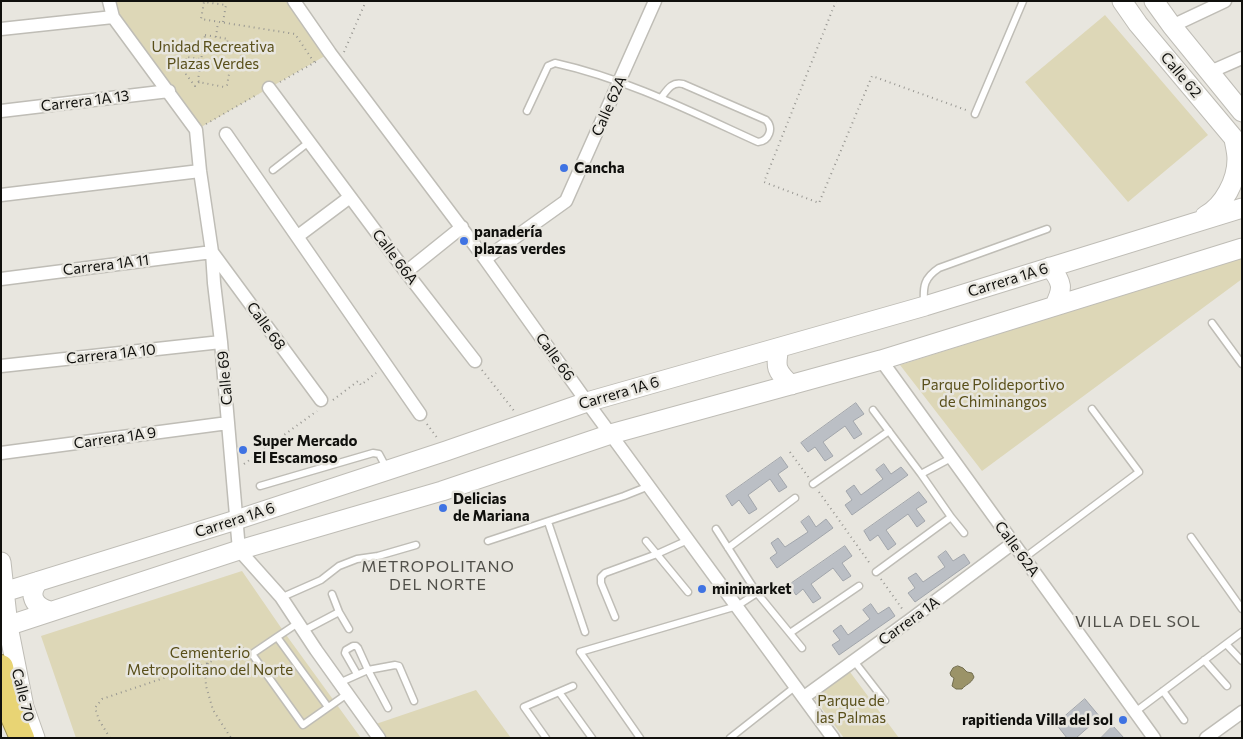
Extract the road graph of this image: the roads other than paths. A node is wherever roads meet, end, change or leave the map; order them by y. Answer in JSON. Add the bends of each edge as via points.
{"nodes":[{"id":1,"x":109,"y":1,"type":"edge"},
{"id":2,"x":294,"y":1,"type":"edge"},
{"id":3,"x":655,"y":1,"type":"edge"},
{"id":4,"x":1023,"y":1,"type":"edge"},
{"id":5,"x":1122,"y":1,"type":"edge"},
{"id":6,"x":1154,"y":1,"type":"edge"},
{"id":7,"x":1225,"y":1,"type":"edge"},
{"id":8,"x":114,"y":17,"type":"junction"},
{"id":9,"x":1172,"y":26,"type":"junction"},
{"id":10,"x":1,"y":29,"type":"edge"},
{"id":11,"x":1242,"y":58,"type":"edge"},
{"id":12,"x":1210,"y":72,"type":"junction"},
{"id":13,"x":619,"y":82,"type":"junction"},
{"id":14,"x":269,"y":88,"type":"dead end"},
{"id":15,"x":168,"y":91,"type":"junction"},
{"id":16,"x":661,"y":98,"type":"junction"},
{"id":17,"x":1,"y":111,"type":"edge"},
{"id":18,"x":527,"y":111,"type":"dead end"},
{"id":19,"x":1242,"y":112,"type":"edge"},
{"id":20,"x":975,"y":114,"type":"road end"},
{"id":21,"x":226,"y":134,"type":"dead end"},
{"id":22,"x":309,"y":142,"type":"junction"},
{"id":23,"x":1238,"y":144,"type":"edge"},
{"id":24,"x":273,"y":170,"type":"dead end"},
{"id":25,"x":200,"y":171,"type":"junction"},
{"id":26,"x":1,"y":195,"type":"edge"},
{"id":27,"x":350,"y":197,"type":"junction"},
{"id":28,"x":1242,"y":208,"type":"edge"},
{"id":29,"x":1190,"y":223,"type":"junction"},
{"id":30,"x":462,"y":228,"type":"junction"},
{"id":31,"x":1047,"y":229,"type":"dead end"},
{"id":32,"x":298,"y":236,"type":"junction"},
{"id":33,"x":1242,"y":248,"type":"edge"},
{"id":34,"x":212,"y":252,"type":"junction"},
{"id":35,"x":485,"y":259,"type":"junction"},
{"id":36,"x":1050,"y":267,"type":"junction"},
{"id":37,"x":406,"y":272,"type":"junction"},
{"id":38,"x":230,"y":276,"type":"junction"},
{"id":39,"x":1,"y":279,"type":"edge"},
{"id":40,"x":214,"y":283,"type":"junction"},
{"id":41,"x":1055,"y":305,"type":"junction"},
{"id":42,"x":925,"y":306,"type":"junction"},
{"id":43,"x":1212,"y":323,"type":"dead end"},
{"id":44,"x":221,"y":342,"type":"junction"},
{"id":45,"x":779,"y":348,"type":"junction"},
{"id":46,"x":880,"y":360,"type":"junction"},
{"id":47,"x":475,"y":361,"type":"road end"},
{"id":48,"x":1242,"y":364,"type":"edge"},
{"id":49,"x":1,"y":366,"type":"edge"},
{"id":50,"x":791,"y":385,"type":"junction"},
{"id":51,"x":587,"y":402,"type":"junction"},
{"id":52,"x":322,"y":404,"type":"road end"},
{"id":53,"x":1092,"y":409,"type":"dead end"},
{"id":54,"x":873,"y":410,"type":"dead end"},
{"id":55,"x":420,"y":414,"type":"road end"},
{"id":56,"x":228,"y":424,"type":"junction"},
{"id":57,"x":889,"y":431,"type":"junction"},
{"id":58,"x":611,"y":434,"type":"junction"},
{"id":59,"x":1,"y":454,"type":"edge"},
{"id":60,"x":951,"y":458,"type":"junction"},
{"id":61,"x":387,"y":470,"type":"junction"},
{"id":62,"x":921,"y":474,"type":"junction"},
{"id":63,"x":813,"y":484,"type":"road end"},
{"id":64,"x":260,"y":486,"type":"dead end"},
{"id":65,"x":648,"y":486,"type":"junction"},
{"id":66,"x":795,"y":498,"type":"dead end"},
{"id":67,"x":951,"y":517,"type":"junction"},
{"id":68,"x":236,"y":520,"type":"junction"},
{"id":69,"x":548,"y":522,"type":"junction"},
{"id":70,"x":716,"y":529,"type":"dead end"},
{"id":71,"x":964,"y":533,"type":"dead end"},
{"id":72,"x":1191,"y":537,"type":"dead end"},
{"id":73,"x":688,"y":540,"type":"junction"},
{"id":74,"x":488,"y":541,"type":"dead end"},
{"id":75,"x":646,"y":541,"type":"dead end"},
{"id":76,"x":1013,"y":543,"type":"junction"},
{"id":77,"x":416,"y":545,"type":"dead end"},
{"id":78,"x":728,"y":548,"type":"junction"},
{"id":79,"x":239,"y":550,"type":"junction"},
{"id":80,"x":657,"y":554,"type":"junction"},
{"id":81,"x":1024,"y":558,"type":"junction"},
{"id":82,"x":1,"y":562,"type":"edge"},
{"id":83,"x":876,"y":572,"type":"road end"},
{"id":84,"x":39,"y":581,"type":"junction"},
{"id":85,"x":859,"y":586,"type":"dead end"},
{"id":86,"x":3,"y":592,"type":"edge"},
{"id":87,"x":688,"y":592,"type":"dead end"},
{"id":88,"x":757,"y":593,"type":"junction"},
{"id":89,"x":332,"y":594,"type":"dead end"},
{"id":90,"x":284,"y":596,"type":"junction"},
{"id":91,"x":737,"y":606,"type":"junction"},
{"id":92,"x":1242,"y":609,"type":"edge"},
{"id":93,"x":50,"y":611,"type":"junction"},
{"id":94,"x":339,"y":612,"type":"junction"},
{"id":95,"x":615,"y":617,"type":"dead end"},
{"id":96,"x":5,"y":627,"type":"edge"},
{"id":97,"x":300,"y":627,"type":"junction"},
{"id":98,"x":349,"y":629,"type":"dead end"},
{"id":99,"x":585,"y":632,"type":"dead end"},
{"id":100,"x":1242,"y":632,"type":"edge"},
{"id":101,"x":790,"y":633,"type":"junction"},
{"id":102,"x":277,"y":636,"type":"junction"},
{"id":103,"x":1226,"y":644,"type":"junction"},
{"id":104,"x":802,"y":648,"type":"dead end"},
{"id":105,"x":1204,"y":660,"type":"junction"},
{"id":106,"x":854,"y":661,"type":"junction"},
{"id":107,"x":1242,"y":661,"type":"edge"},
{"id":108,"x":1,"y":667,"type":"edge"},
{"id":109,"x":368,"y":670,"type":"junction"},
{"id":110,"x":356,"y":674,"type":"junction"},
{"id":111,"x":573,"y":686,"type":"dead end"},
{"id":112,"x":796,"y":686,"type":"junction"},
{"id":113,"x":1227,"y":686,"type":"dead end"},
{"id":114,"x":343,"y":689,"type":"junction"},
{"id":115,"x":1163,"y":691,"type":"junction"},
{"id":116,"x":559,"y":692,"type":"junction"},
{"id":117,"x":804,"y":698,"type":"junction"},
{"id":118,"x":414,"y":701,"type":"dead end"},
{"id":119,"x":885,"y":701,"type":"dead end"},
{"id":120,"x":328,"y":707,"type":"junction"},
{"id":121,"x":388,"y":708,"type":"dead end"},
{"id":122,"x":1136,"y":712,"type":"junction"},
{"id":123,"x":1242,"y":712,"type":"edge"},
{"id":124,"x":1184,"y":720,"type":"dead end"},
{"id":125,"x":22,"y":738,"type":"edge"},
{"id":126,"x":35,"y":738,"type":"edge"},
{"id":127,"x":379,"y":738,"type":"edge"},
{"id":128,"x":546,"y":738,"type":"edge"},
{"id":129,"x":592,"y":738,"type":"edge"},
{"id":130,"x":640,"y":738,"type":"edge"},
{"id":131,"x":730,"y":738,"type":"edge"},
{"id":132,"x":833,"y":738,"type":"edge"},
{"id":133,"x":1154,"y":738,"type":"edge"},
{"id":134,"x":1206,"y":738,"type":"edge"}],
"edges":[{"from":1,"to":8,"type":"street","name":"Calle 69"},
{"from":2,"to":30,"type":"street","name":"Calle 66","via":[[338,65]]},
{"from":3,"to":13,"type":"street","name":"Calle 62A"},
{"from":4,"to":20,"type":"lane"},
{"from":5,"to":23,"type":"street","name":"Calle 62"},
{"from":6,"to":9,"type":"street","name":"Calle 62"},
{"from":7,"to":9,"type":"street"},
{"from":8,"to":10,"type":"street"},
{"from":8,"to":15,"type":"street","name":"Calle 69"},
{"from":9,"to":12,"type":"street","name":"Calle 62"},
{"from":11,"to":12,"type":"street"},
{"from":12,"to":19,"type":"street","name":"Calle 62"},
{"from":13,"to":16,"type":"lane"},
{"from":13,"to":18,"type":"lane","via":[[562,65],[548,66]]},
{"from":13,"to":35,"type":"street","name":"Calle 62A","via":[[566,201]]},
{"from":14,"to":22,"type":"street","name":"Calle 66A"},
{"from":15,"to":17,"type":"street","name":"Carrera 1A 13"},
{"from":15,"to":25,"type":"street","name":"Calle 69","via":[[196,130]]},
{"from":16,"to":16,"type":"lane","via":[[758,142],[766,139],[771,128],[766,120],[678,82],[672,84]]},
{"from":21,"to":32,"type":"street"},
{"from":22,"to":24,"type":"lane"},
{"from":22,"to":27,"type":"street","name":"Calle 66A"},
{"from":23,"to":29,"type":"street","via":[[1234,180],[1224,199],[1209,214]]},
{"from":25,"to":26,"type":"street"},
{"from":25,"to":34,"type":"street","name":"Calle 69"},
{"from":27,"to":32,"type":"street"},
{"from":27,"to":37,"type":"street","name":"Calle 66A"},
{"from":28,"to":29,"type":"street","name":"Carrera 1A 6"},
{"from":29,"to":36,"type":"street","name":"Carrera 1A 6"},
{"from":30,"to":35,"type":"street","name":"Calle 66"},
{"from":30,"to":37,"type":"street"},
{"from":31,"to":42,"type":"lane","via":[[939,268],[929,275],[924,289]]},
{"from":32,"to":55,"type":"street"},
{"from":33,"to":41,"type":"street","name":"Carrera 1A 6"},
{"from":34,"to":38,"type":"street","name":"Calle 68"},
{"from":34,"to":39,"type":"street","name":"Carrera 1A 11"},
{"from":34,"to":40,"type":"street","name":"Calle 69"},
{"from":35,"to":51,"type":"street","name":"Calle 66"},
{"from":36,"to":41,"type":"street","via":[[1059,278],[1061,292]]},
{"from":36,"to":42,"type":"street","name":"Carrera 1A 6"},
{"from":37,"to":47,"type":"street","name":"Calle 66A"},
{"from":38,"to":40,"type":"street"},
{"from":38,"to":52,"type":"street","name":"Calle 68"},
{"from":40,"to":44,"type":"street","name":"Calle 69"},
{"from":41,"to":46,"type":"street","name":"Carrera 1A 6"},
{"from":42,"to":45,"type":"street","name":"Carrera 1A 6"},
{"from":43,"to":48,"type":"lane"},
{"from":44,"to":49,"type":"street","name":"Carrera 1A 10"},
{"from":44,"to":56,"type":"street","name":"Calle 69"},
{"from":45,"to":50,"type":"street","via":[[776,362],[780,375]]},
{"from":45,"to":51,"type":"street","name":"Carrera 1A 6"},
{"from":46,"to":50,"type":"street","name":"Carrera 1A 6"},
{"from":46,"to":60,"type":"street","name":"Calle 62A"},
{"from":50,"to":58,"type":"street","name":"Carrera 1A 6"},
{"from":51,"to":58,"type":"street","name":"Calle 66"},
{"from":51,"to":61,"type":"street","name":"Carrera 1A 6"},
{"from":53,"to":81,"type":"lane","via":[[1138,472]]},
{"from":54,"to":57,"type":"lane"},
{"from":56,"to":59,"type":"street","name":"Carrera 1A 9"},
{"from":56,"to":68,"type":"street","name":"Calle 69"},
{"from":57,"to":62,"type":"lane"},
{"from":57,"to":63,"type":"lane"},
{"from":58,"to":65,"type":"street","name":"Calle 66"},
{"from":58,"to":79,"type":"street","name":"Carrera 1A 6","via":[[442,491]]},
{"from":60,"to":62,"type":"lane"},
{"from":60,"to":76,"type":"street","name":"Calle 62A"},
{"from":61,"to":64,"type":"lane","via":[[379,454],[373,453]]},
{"from":61,"to":68,"type":"street","name":"Carrera 1A 6"},
{"from":62,"to":67,"type":"lane"},
{"from":65,"to":69,"type":"lane"},
{"from":65,"to":73,"type":"street","name":"Calle 66"},
{"from":66,"to":78,"type":"lane"},
{"from":67,"to":71,"type":"lane"},
{"from":67,"to":83,"type":"lane"},
{"from":68,"to":79,"type":"street","name":"Calle 69"},
{"from":68,"to":84,"type":"street","name":"Carrera 1A 6"},
{"from":69,"to":74,"type":"lane"},
{"from":69,"to":99,"type":"lane"},
{"from":70,"to":78,"type":"lane"},
{"from":72,"to":92,"type":"lane"},
{"from":73,"to":80,"type":"lane"},
{"from":73,"to":91,"type":"street","name":"Calle 66"},
{"from":75,"to":80,"type":"lane"},
{"from":76,"to":81,"type":"street","name":"Calle 62A"},
{"from":76,"to":106,"type":"street","name":"Carrera 1A"},
{"from":77,"to":90,"type":"lane","via":[[357,559]]},
{"from":78,"to":88,"type":"lane"},
{"from":79,"to":90,"type":"street"},
{"from":79,"to":93,"type":"street","name":"Carrera 1A 6"},
{"from":80,"to":87,"type":"lane"},
{"from":80,"to":95,"type":"lane","via":[[601,577]]},
{"from":81,"to":122,"type":"street","name":"Calle 62A"},
{"from":82,"to":86,"type":"street","name":"Calle 70"},
{"from":84,"to":86,"type":"street","name":"Carrera 1A 6"},
{"from":84,"to":93,"type":"street","via":[[34,589],[34,599],[39,607]]},
{"from":85,"to":101,"type":"lane"},
{"from":86,"to":96,"type":"street","name":"Calle 70"},
{"from":88,"to":91,"type":"lane"},
{"from":88,"to":101,"type":"lane"},
{"from":89,"to":94,"type":"lane"},
{"from":90,"to":97,"type":"street"},
{"from":91,"to":112,"type":"street","name":"Calle 66"},
{"from":91,"to":130,"type":"lane","via":[[580,652]]},
{"from":93,"to":96,"type":"street","name":"Carrera 1A 6"},
{"from":94,"to":97,"type":"lane"},
{"from":94,"to":98,"type":"lane"},
{"from":96,"to":126,"type":"street","name":"Calle 70","via":[[24,707]]},
{"from":97,"to":102,"type":"lane"},
{"from":97,"to":114,"type":"street"},
{"from":100,"to":103,"type":"lane"},
{"from":101,"to":104,"type":"lane"},
{"from":102,"to":120,"type":"lane"},
{"from":102,"to":120,"type":"lane","via":[[252,654],[303,725]]},
{"from":103,"to":105,"type":"lane"},
{"from":103,"to":107,"type":"lane"},
{"from":105,"to":113,"type":"lane"},
{"from":105,"to":115,"type":"lane"},
{"from":106,"to":117,"type":"street","name":"Carrera 1A"},
{"from":106,"to":119,"type":"lane"},
{"from":108,"to":125,"type":"highway","via":[[10,710]]},
{"from":109,"to":110,"type":"lane"},
{"from":109,"to":110,"type":"lane","via":[[358,648],[353,646],[345,654]]},
{"from":109,"to":118,"type":"lane","via":[[399,666]]},
{"from":109,"to":121,"type":"lane"},
{"from":110,"to":114,"type":"lane"},
{"from":111,"to":116,"type":"lane"},
{"from":112,"to":117,"type":"street","name":"Calle 66"},
{"from":112,"to":131,"type":"lane"},
{"from":114,"to":120,"type":"lane"},
{"from":114,"to":127,"type":"street"},
{"from":115,"to":122,"type":"lane"},
{"from":115,"to":124,"type":"lane"},
{"from":116,"to":128,"type":"lane","via":[[524,707]]},
{"from":116,"to":129,"type":"lane"},
{"from":117,"to":132,"type":"street","name":"Calle 66"},
{"from":122,"to":133,"type":"street","name":"Calle 62A"},
{"from":123,"to":134,"type":"street"}]}
